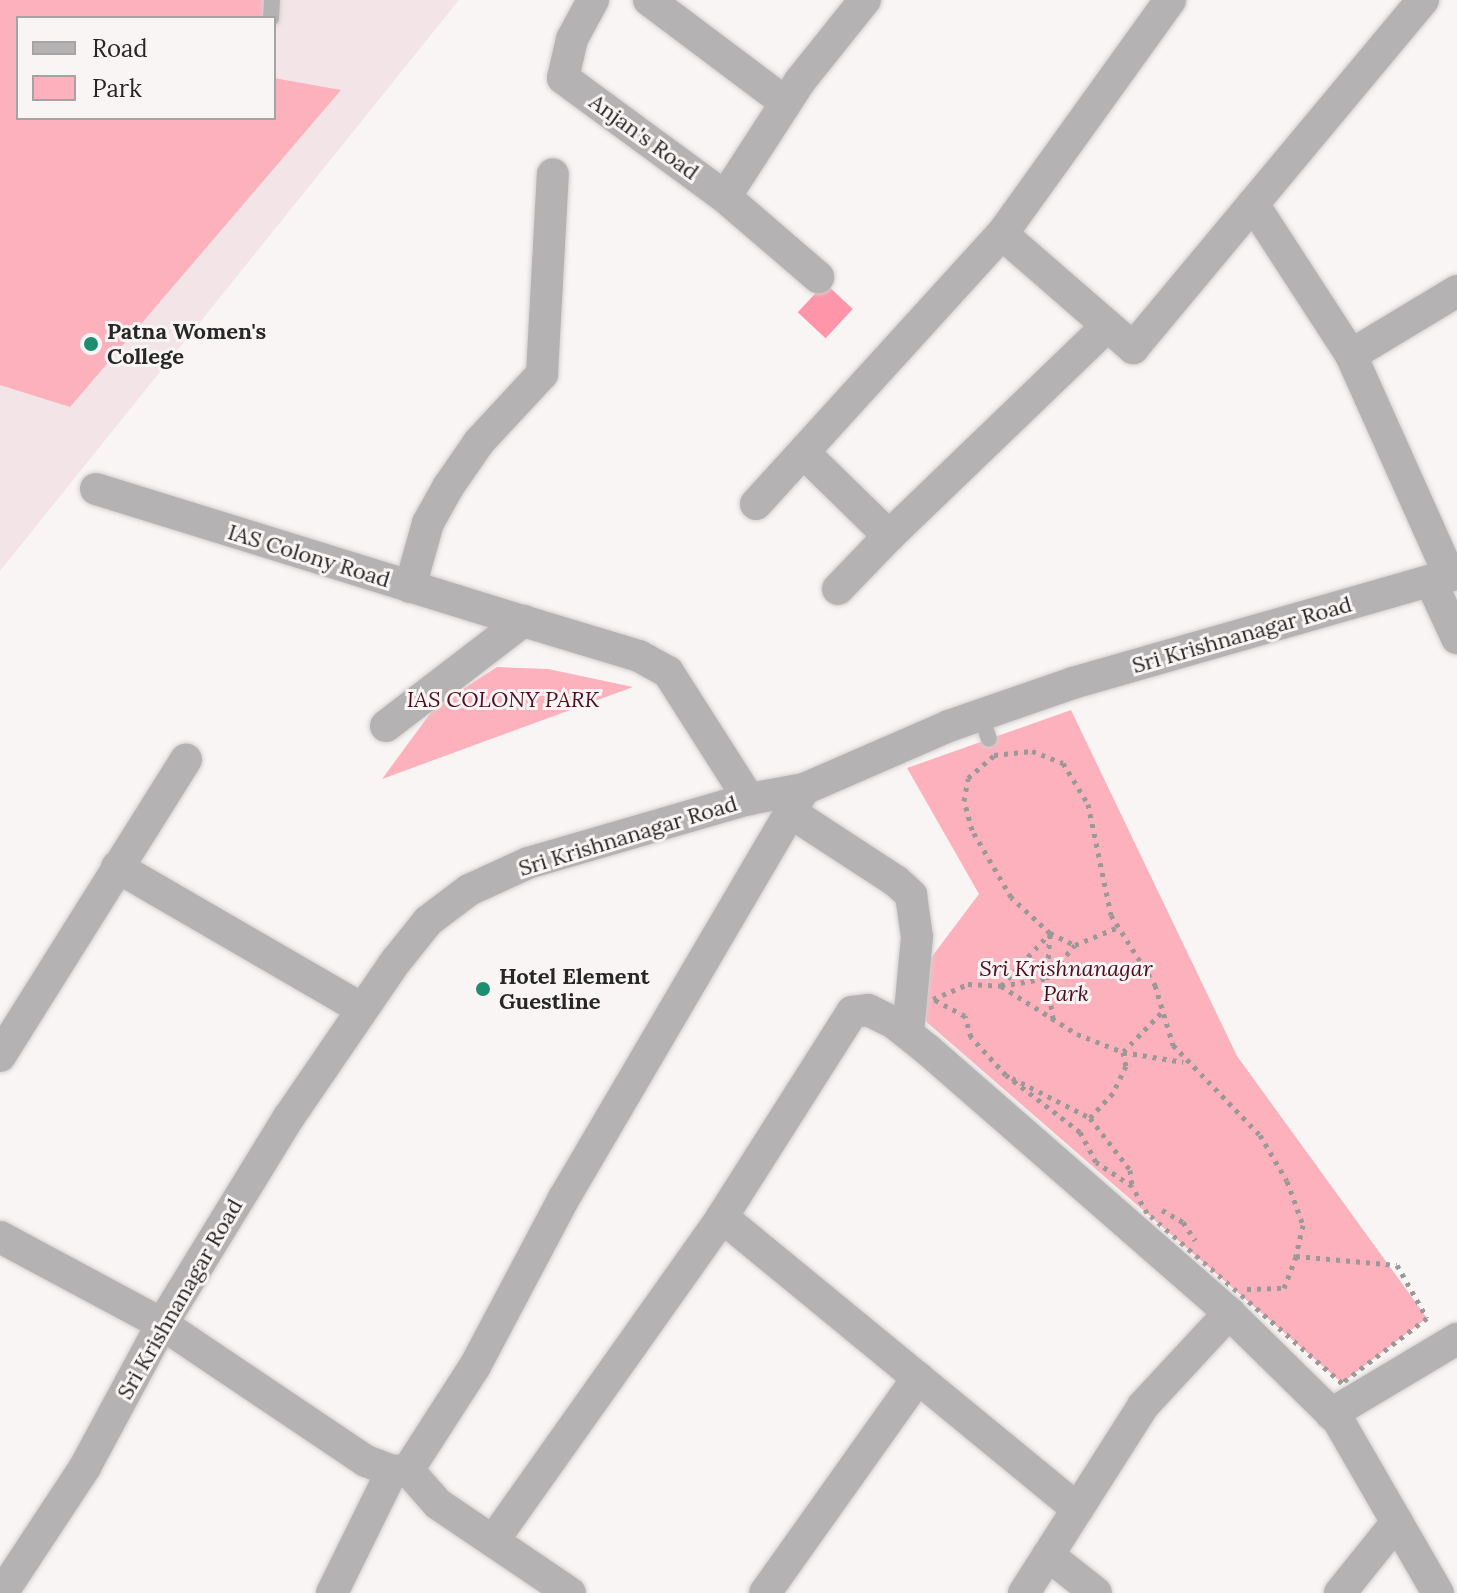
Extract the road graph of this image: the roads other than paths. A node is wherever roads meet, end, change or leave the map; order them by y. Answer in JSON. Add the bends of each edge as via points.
{"nodes":[{"id":1,"x":593,"y":0,"type":"edge"},
{"id":2,"x":649,"y":0,"type":"edge"},
{"id":3,"x":865,"y":0,"type":"edge"},
{"id":4,"x":1170,"y":0,"type":"edge"},
{"id":5,"x":1423,"y":0,"type":"edge"},
{"id":6,"x":786,"y":103,"type":"junction"},
{"id":7,"x":553,"y":174,"type":"dead end"},
{"id":8,"x":725,"y":197,"type":"junction"},
{"id":9,"x":1253,"y":204,"type":"junction"},
{"id":10,"x":1002,"y":234,"type":"junction"},
{"id":11,"x":818,"y":277,"type":"dead end"},
{"id":12,"x":1457,"y":291,"type":"edge"},
{"id":13,"x":1107,"y":326,"type":"junction"},
{"id":14,"x":1351,"y":355,"type":"junction"},
{"id":15,"x":806,"y":455,"type":"junction"},
{"id":16,"x":96,"y":489,"type":"dead end"},
{"id":17,"x":756,"y":504,"type":"dead end"},
{"id":18,"x":889,"y":536,"type":"junction"},
{"id":19,"x":1446,"y":577,"type":"edge"},
{"id":20,"x":410,"y":587,"type":"junction"},
{"id":21,"x":838,"y":589,"type":"dead end"},
{"id":22,"x":523,"y":621,"type":"junction"},
{"id":23,"x":1457,"y":638,"type":"edge"},
{"id":24,"x":386,"y":726,"type":"dead end"},
{"id":25,"x":186,"y":760,"type":"dead end"},
{"id":26,"x":749,"y":799,"type":"junction"},
{"id":27,"x":797,"y":800,"type":"junction"},
{"id":28,"x":117,"y":867,"type":"junction"},
{"id":29,"x":362,"y":1009,"type":"junction"},
{"id":30,"x":908,"y":1033,"type":"junction"},
{"id":31,"x":0,"y":1056,"type":"edge"},
{"id":32,"x":722,"y":1217,"type":"junction"},
{"id":33,"x":0,"y":1237,"type":"edge"},
{"id":34,"x":1229,"y":1313,"type":"junction"},
{"id":35,"x":162,"y":1324,"type":"junction"},
{"id":36,"x":1457,"y":1339,"type":"edge"},
{"id":37,"x":918,"y":1378,"type":"junction"},
{"id":38,"x":1331,"y":1414,"type":"junction"},
{"id":39,"x":400,"y":1470,"type":"junction"},
{"id":40,"x":1078,"y":1509,"type":"junction"},
{"id":41,"x":1397,"y":1522,"type":"junction"},
{"id":42,"x":493,"y":1541,"type":"junction"},
{"id":43,"x":1048,"y":1555,"type":"junction"},
{"id":44,"x":2,"y":1593,"type":"edge"},
{"id":45,"x":332,"y":1593,"type":"edge"},
{"id":46,"x":570,"y":1593,"type":"edge"},
{"id":47,"x":765,"y":1593,"type":"edge"},
{"id":48,"x":1024,"y":1593,"type":"edge"},
{"id":49,"x":1096,"y":1593,"type":"edge"},
{"id":50,"x":1340,"y":1593,"type":"edge"},
{"id":51,"x":1438,"y":1593,"type":"edge"}],
"edges":[{"from":1,"to":8,"type":"street","name":"Anjan's Road","via":[[572,39],[563,78]]},
{"from":2,"to":6,"type":"street"},
{"from":3,"to":6,"type":"street"},
{"from":4,"to":10,"type":"street"},
{"from":5,"to":9,"type":"street"},
{"from":6,"to":8,"type":"street"},
{"from":7,"to":20,"type":"street","via":[[542,374],[479,442],[448,487],[428,523]]},
{"from":8,"to":11,"type":"street","name":"Anjan's Road"},
{"from":9,"to":13,"type":"street","via":[[1133,348]]},
{"from":9,"to":14,"type":"street"},
{"from":10,"to":13,"type":"street"},
{"from":10,"to":15,"type":"street"},
{"from":12,"to":14,"type":"street"},
{"from":13,"to":18,"type":"street"},
{"from":14,"to":19,"type":"street"},
{"from":15,"to":17,"type":"street"},
{"from":15,"to":18,"type":"street"},
{"from":16,"to":20,"type":"street","name":"IAS Colony Road"},
{"from":18,"to":21,"type":"street"},
{"from":19,"to":23,"type":"street"},
{"from":19,"to":27,"type":"street","name":"Sri Krishnanagar Road","via":[[1073,683],[985,727]]},
{"from":20,"to":22,"type":"street","name":"IAS Colony Road"},
{"from":22,"to":24,"type":"street"},
{"from":22,"to":26,"type":"street","name":"IAS Colony Road","via":[[639,656],[668,672]]},
{"from":25,"to":28,"type":"street"},
{"from":26,"to":27,"type":"street","name":"Sri Krishnanagar Road"},
{"from":26,"to":29,"type":"street","name":"Sri Krishnanagar Road","via":[[528,863],[469,890],[428,921]]},
{"from":27,"to":30,"type":"street","via":[[911,895],[917,937]]},
{"from":27,"to":39,"type":"street","via":[[564,1198],[475,1366]]},
{"from":28,"to":29,"type":"street"},
{"from":28,"to":31,"type":"street"},
{"from":29,"to":35,"type":"street","name":"Sri Krishnanagar Road","via":[[281,1129]]},
{"from":30,"to":32,"type":"street","via":[[868,1010],[852,1012]]},
{"from":30,"to":34,"type":"street"},
{"from":32,"to":37,"type":"street"},
{"from":32,"to":42,"type":"street"},
{"from":33,"to":35,"type":"street"},
{"from":34,"to":38,"type":"street"},
{"from":34,"to":40,"type":"street","via":[[1143,1406]]},
{"from":35,"to":39,"type":"street","via":[[366,1461]]},
{"from":35,"to":44,"type":"street","name":"Sri Krishnanagar Road","via":[[85,1467]]},
{"from":36,"to":38,"type":"street"},
{"from":37,"to":40,"type":"street"},
{"from":37,"to":47,"type":"street"},
{"from":38,"to":41,"type":"street"},
{"from":39,"to":42,"type":"street"},
{"from":39,"to":45,"type":"street"},
{"from":40,"to":43,"type":"street"},
{"from":41,"to":50,"type":"street"},
{"from":41,"to":51,"type":"street"},
{"from":42,"to":46,"type":"street"},
{"from":43,"to":48,"type":"street"},
{"from":43,"to":49,"type":"street"}]}
